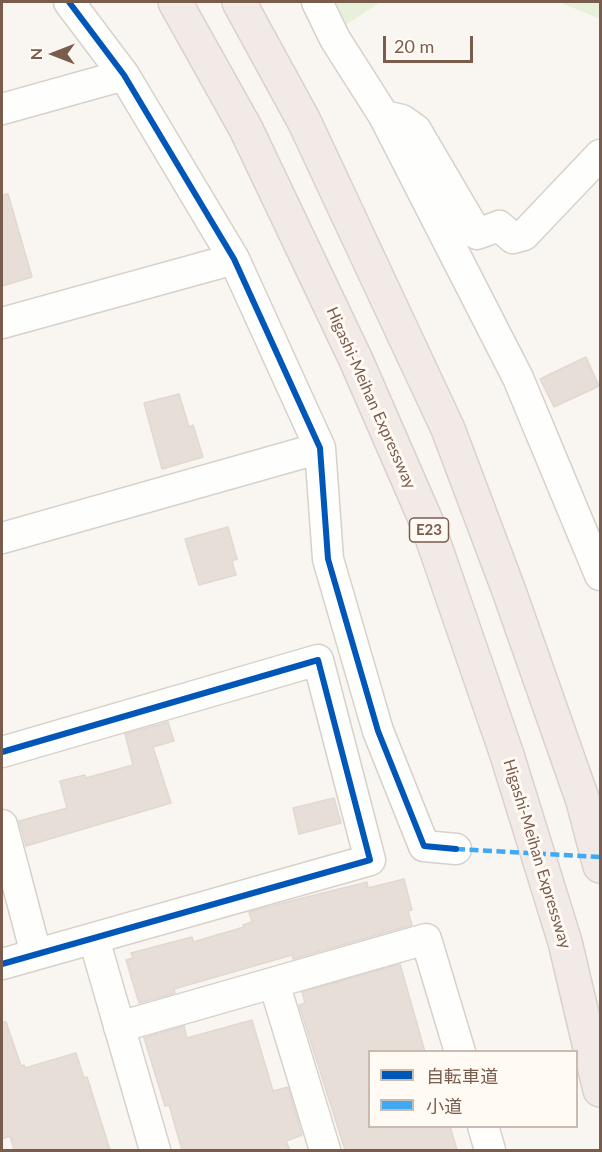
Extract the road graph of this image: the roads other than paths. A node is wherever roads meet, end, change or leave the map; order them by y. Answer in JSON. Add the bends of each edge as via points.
{"nodes":[{"id":1,"x":69,"y":2,"type":"edge"},
{"id":2,"x":175,"y":2,"type":"edge"},
{"id":3,"x":239,"y":2,"type":"edge"},
{"id":4,"x":317,"y":2,"type":"edge"},
{"id":5,"x":124,"y":75,"type":"junction"},
{"id":6,"x":2,"y":109,"type":"edge"},
{"id":7,"x":384,"y":116,"type":"junction"},
{"id":8,"x":600,"y":155,"type":"edge"},
{"id":9,"x":234,"y":259,"type":"junction"},
{"id":10,"x":2,"y":323,"type":"edge"},
{"id":11,"x":320,"y":448,"type":"junction"},
{"id":12,"x":2,"y":538,"type":"edge"},
{"id":13,"x":600,"y":575,"type":"edge"},
{"id":14,"x":2,"y":752,"type":"edge"},
{"id":15,"x":2,"y":825,"type":"edge"},
{"id":16,"x":456,"y":849,"type":"dead end"},
{"id":17,"x":600,"y":866,"type":"edge"},
{"id":18,"x":94,"y":939,"type":"junction"},
{"id":19,"x":36,"y":954,"type":"junction"},
{"id":20,"x":2,"y":964,"type":"edge"},
{"id":21,"x":274,"y":983,"type":"junction"},
{"id":22,"x":119,"y":1026,"type":"junction"},
{"id":23,"x":459,"y":1050,"type":"edge"},
{"id":24,"x":600,"y":1090,"type":"edge"},
{"id":25,"x":484,"y":1128,"type":"edge"},
{"id":26,"x":155,"y":1150,"type":"edge"},
{"id":27,"x":325,"y":1150,"type":"edge"},
{"id":28,"x":490,"y":1150,"type":"edge"}],
"edges":[{"from":1,"to":5,"type":"street"},
{"from":2,"to":24,"type":"highway","name":"Higashi-Meihan Expressway","number":"E23","via":[[246,129],[356,360],[427,523],[507,755],[565,942]]},
{"from":3,"to":17,"type":"highway","via":[[304,120],[448,429],[583,801]]},
{"from":4,"to":7,"type":"street","via":[[335,39]]},
{"from":5,"to":6,"type":"street"},
{"from":5,"to":9,"type":"street"},
{"from":7,"to":8,"type":"street","via":[[402,120],[416,130],[477,234],[499,226],[513,238],[524,235]]},
{"from":7,"to":13,"type":"street","via":[[518,378]]},
{"from":9,"to":10,"type":"street"},
{"from":9,"to":11,"type":"street"},
{"from":11,"to":12,"type":"street"},
{"from":11,"to":16,"type":"street","via":[[328,559],[378,731],[424,846]]},
{"from":14,"to":18,"type":"street","via":[[318,660],[370,860]]},
{"from":15,"to":19,"type":"street"},
{"from":18,"to":19,"type":"street"},
{"from":18,"to":22,"type":"street"},
{"from":19,"to":20,"type":"street"},
{"from":21,"to":22,"type":"street"},
{"from":21,"to":23,"type":"street","via":[[426,939]]},
{"from":21,"to":27,"type":"street"},
{"from":22,"to":26,"type":"street"},
{"from":25,"to":28,"type":"street"}]}
